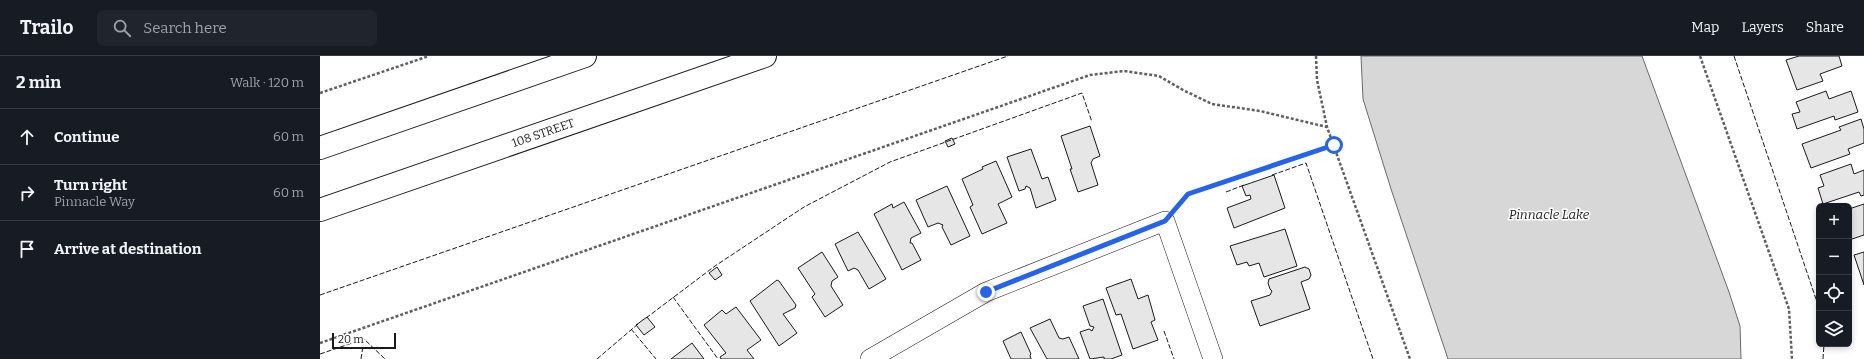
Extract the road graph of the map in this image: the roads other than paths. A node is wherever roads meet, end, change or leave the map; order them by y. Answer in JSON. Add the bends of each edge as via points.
{"nodes":[{"id":1,"x":585,"y":56,"type":"edge"},
{"id":2,"x":765,"y":56,"type":"edge"},
{"id":3,"x":320,"y":148,"type":"edge"},
{"id":4,"x":320,"y":210,"type":"edge"},
{"id":5,"x":870,"y":359,"type":"edge"},
{"id":6,"x":1213,"y":359,"type":"edge"}],
"edges":[{"from":1,"to":3,"type":"main road"},
{"from":2,"to":4,"type":"main road","name":"108 STREET"},
{"from":5,"to":6,"type":"street","via":[[986,292],[1165,221]]}]}
